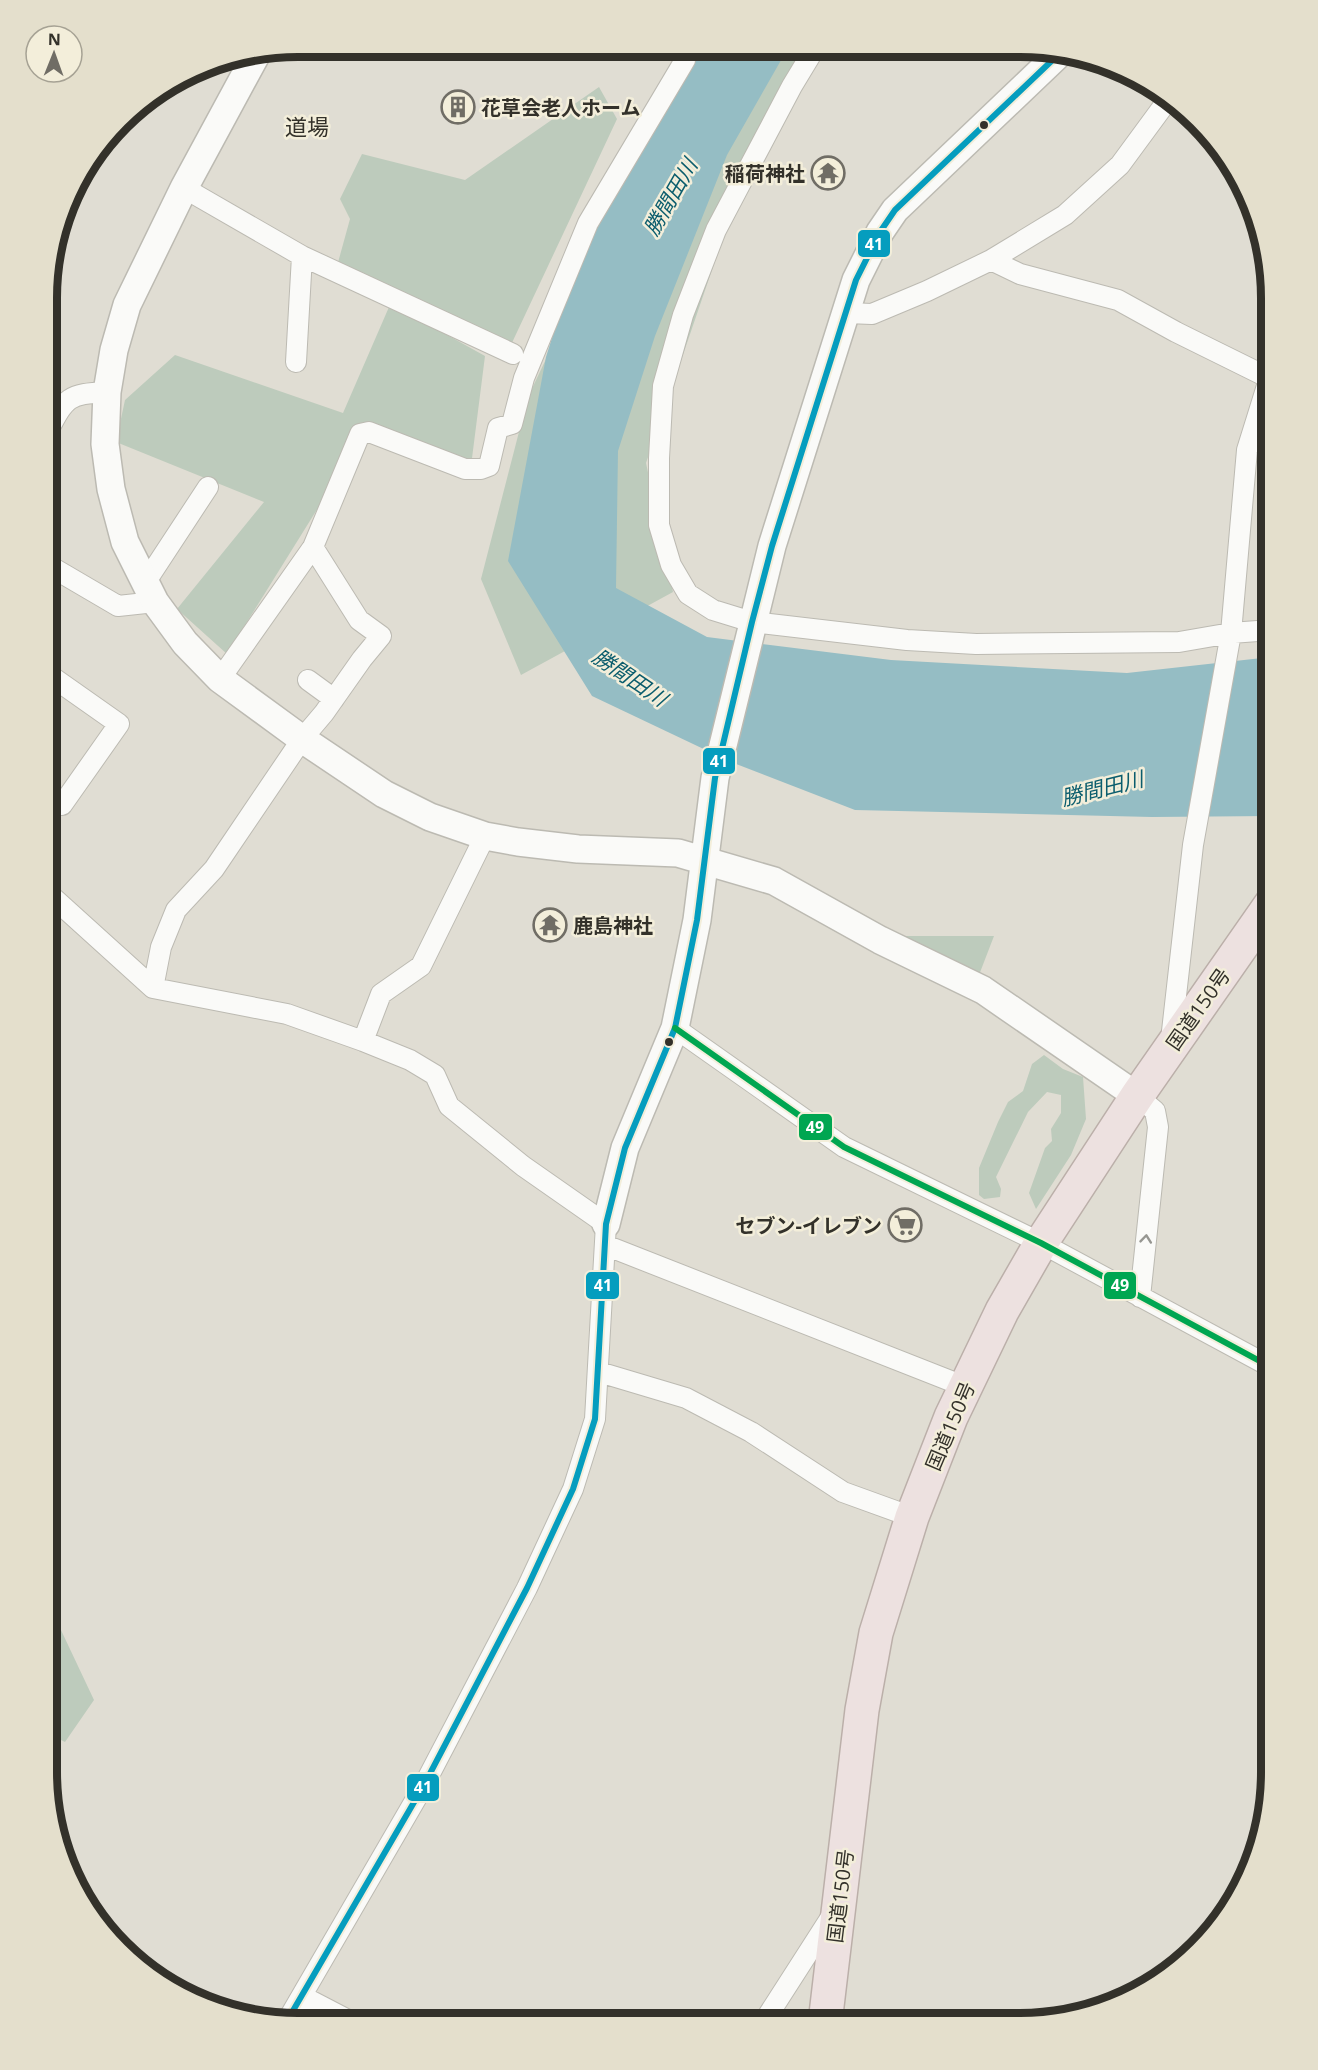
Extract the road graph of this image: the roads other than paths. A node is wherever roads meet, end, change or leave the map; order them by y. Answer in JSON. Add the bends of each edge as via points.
{"nodes":[{"id":1,"x":810,"y":57,"type":"edge"},
{"id":2,"x":1053,"y":59,"type":"edge"},
{"id":3,"x":685,"y":60,"type":"dead end"},
{"id":4,"x":252,"y":62,"type":"edge"},
{"id":5,"x":1164,"y":105,"type":"edge"},
{"id":6,"x":184,"y":188,"type":"junction"},
{"id":7,"x":302,"y":256,"type":"junction"},
{"id":8,"x":991,"y":260,"type":"junction"},
{"id":9,"x":847,"y":313,"type":"junction"},
{"id":10,"x":513,"y":354,"type":"dead end"},
{"id":11,"x":296,"y":362,"type":"dead end"},
{"id":12,"x":1261,"y":381,"type":"edge"},
{"id":13,"x":107,"y":392,"type":"junction"},
{"id":14,"x":1261,"y":409,"type":"edge"},
{"id":15,"x":57,"y":414,"type":"edge"},
{"id":16,"x":208,"y":487,"type":"dead end"},
{"id":17,"x":313,"y":547,"type":"junction"},
{"id":18,"x":57,"y":570,"type":"edge"},
{"id":19,"x":150,"y":592,"type":"junction"},
{"id":20,"x":751,"y":626,"type":"junction"},
{"id":21,"x":1261,"y":633,"type":"edge"},
{"id":22,"x":1230,"y":642,"type":"junction"},
{"id":23,"x":220,"y":679,"type":"junction"},
{"id":24,"x":57,"y":680,"type":"edge"},
{"id":25,"x":308,"y":680,"type":"dead end"},
{"id":26,"x":334,"y":699,"type":"junction"},
{"id":27,"x":302,"y":739,"type":"junction"},
{"id":28,"x":57,"y":801,"type":"edge"},
{"id":29,"x":485,"y":836,"type":"junction"},
{"id":30,"x":704,"y":860,"type":"junction"},
{"id":31,"x":57,"y":901,"type":"edge"},
{"id":32,"x":1261,"y":918,"type":"edge"},
{"id":33,"x":153,"y":988,"type":"junction"},
{"id":34,"x":675,"y":1028,"type":"junction"},
{"id":35,"x":363,"y":1041,"type":"junction"},
{"id":36,"x":1170,"y":1049,"type":"junction"},
{"id":37,"x":1137,"y":1095,"type":"junction"},
{"id":38,"x":606,"y":1235,"type":"junction"},
{"id":39,"x":1041,"y":1243,"type":"junction"},
{"id":40,"x":1140,"y":1297,"type":"junction"},
{"id":41,"x":1261,"y":1362,"type":"edge"},
{"id":42,"x":598,"y":1372,"type":"junction"},
{"id":43,"x":966,"y":1387,"type":"junction"},
{"id":44,"x":912,"y":1517,"type":"junction"},
{"id":45,"x":838,"y":1906,"type":"junction"},
{"id":46,"x":302,"y":1996,"type":"junction"},
{"id":47,"x":292,"y":2013,"type":"edge"},
{"id":48,"x":335,"y":2013,"type":"edge"},
{"id":49,"x":769,"y":2013,"type":"edge"},
{"id":50,"x":826,"y":2013,"type":"edge"}],
"edges":[{"from":1,"to":20,"type":"street","via":[[716,230],[683,315],[663,386],[659,525],[671,565],[688,594]]},
{"from":2,"to":9,"type":"street","via":[[895,210],[856,280]]},
{"from":3,"to":17,"type":"street","via":[[593,212],[525,378],[512,424],[498,428],[489,466],[465,470],[369,432],[360,434]]},
{"from":4,"to":6,"type":"street"},
{"from":5,"to":8,"type":"street","via":[[1120,165],[1065,215]]},
{"from":6,"to":7,"type":"street"},
{"from":6,"to":13,"type":"street","via":[[127,305]]},
{"from":7,"to":10,"type":"street"},
{"from":7,"to":11,"type":"street"},
{"from":8,"to":9,"type":"street","via":[[872,314]]},
{"from":8,"to":12,"type":"street","via":[[1020,274],[1118,300]]},
{"from":9,"to":20,"type":"street","via":[[772,546]]},
{"from":13,"to":15,"type":"street","via":[[71,397]]},
{"from":13,"to":19,"type":"street","via":[[105,444],[111,489],[125,542]]},
{"from":14,"to":22,"type":"street","via":[[1247,450]]},
{"from":16,"to":19,"type":"street"},
{"from":17,"to":23,"type":"street"},
{"from":17,"to":26,"type":"street","via":[[359,620],[381,636]]},
{"from":18,"to":19,"type":"street","via":[[118,606]]},
{"from":19,"to":23,"type":"street","via":[[185,643]]},
{"from":20,"to":22,"type":"street","via":[[976,644]]},
{"from":20,"to":30,"type":"street","via":[[718,766]]},
{"from":21,"to":22,"type":"street"},
{"from":22,"to":36,"type":"street","via":[[1193,845]]},
{"from":23,"to":27,"type":"street"},
{"from":24,"to":28,"type":"street","via":[[119,724],[62,805]]},
{"from":25,"to":26,"type":"street"},
{"from":26,"to":27,"type":"street"},
{"from":27,"to":29,"type":"street","via":[[384,794],[430,817]]},
{"from":27,"to":33,"type":"street","via":[[214,869],[176,910],[161,947]]},
{"from":29,"to":30,"type":"street","via":[[578,849],[678,853]]},
{"from":29,"to":35,"type":"street","via":[[422,966],[381,994]]},
{"from":30,"to":34,"type":"street","via":[[697,920]]},
{"from":30,"to":37,"type":"street","via":[[774,881],[880,940],[983,990]]},
{"from":31,"to":33,"type":"street"},
{"from":32,"to":36,"type":"highway","name":"国道150号"},
{"from":33,"to":35,"type":"street","via":[[287,1014]]},
{"from":34,"to":38,"type":"street","via":[[625,1148]]},
{"from":34,"to":39,"type":"street","via":[[844,1147]]},
{"from":35,"to":38,"type":"street","via":[[435,1075],[449,1106]]},
{"from":36,"to":37,"type":"highway","name":"国道150号"},
{"from":37,"to":39,"type":"highway","name":"国道150号"},
{"from":40,"to":37,"type":"street","one_way":true,"via":[[1158,1127],[1155,1111]]},
{"from":38,"to":42,"type":"street"},
{"from":38,"to":43,"type":"street"},
{"from":39,"to":40,"type":"street"},
{"from":39,"to":43,"type":"highway","name":"国道150号","via":[[1002,1311]]},
{"from":40,"to":41,"type":"street"},
{"from":42,"to":44,"type":"street","via":[[686,1398],[751,1432],[843,1492]]},
{"from":42,"to":46,"type":"street","via":[[595,1419],[573,1489],[552,1536],[424,1785]]},
{"from":43,"to":44,"type":"highway","name":"国道150号"},
{"from":44,"to":45,"type":"highway","name":"国道150号","via":[[876,1633],[862,1710]]},
{"from":45,"to":49,"type":"street"},
{"from":45,"to":50,"type":"highway","name":"国道150号"},
{"from":46,"to":47,"type":"street"},
{"from":46,"to":48,"type":"street"}]}
